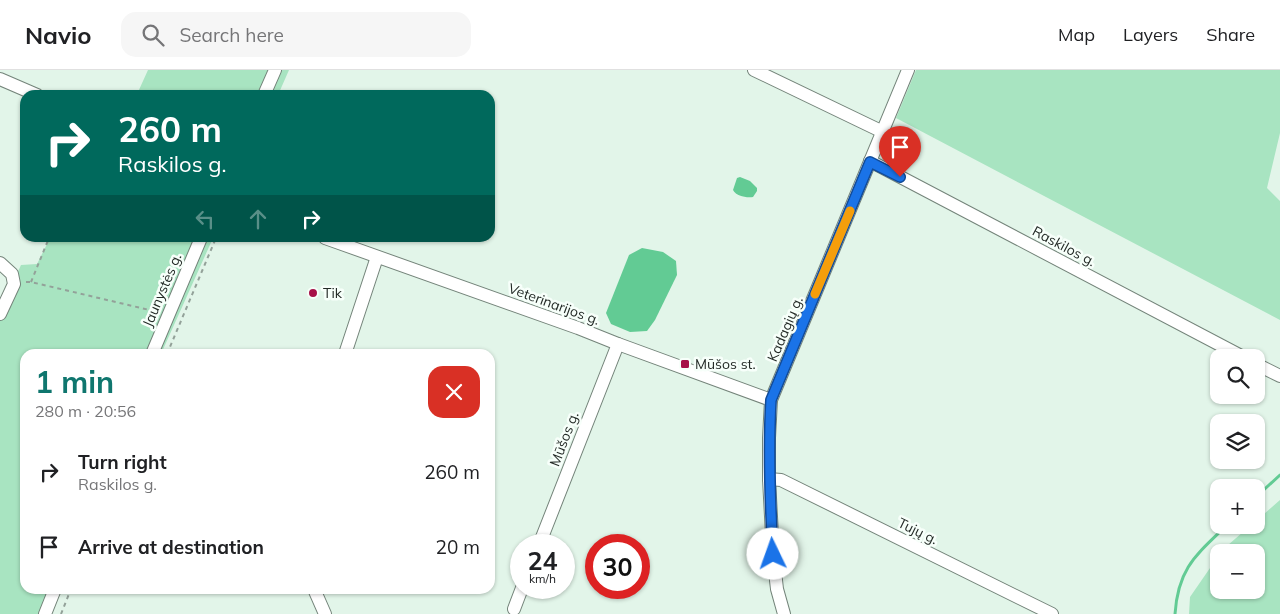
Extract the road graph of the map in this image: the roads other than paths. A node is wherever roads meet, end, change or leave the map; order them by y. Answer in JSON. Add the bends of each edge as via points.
{"nodes":[{"id":1,"x":275,"y":70,"type":"edge"},
{"id":2,"x":754,"y":70,"type":"edge"},
{"id":3,"x":908,"y":70,"type":"edge"},
{"id":4,"x":0,"y":79,"type":"edge"},
{"id":5,"x":25,"y":90,"type":"edge"},
{"id":6,"x":266,"y":90,"type":"edge"},
{"id":7,"x":882,"y":132,"type":"junction"},
{"id":8,"x":870,"y":162,"type":"junction"},
{"id":9,"x":199,"y":242,"type":"edge"},
{"id":10,"x":336,"y":242,"type":"edge"},
{"id":11,"x":377,"y":257,"type":"junction"},
{"id":12,"x":0,"y":263,"type":"edge"},
{"id":13,"x":0,"y":314,"type":"edge"},
{"id":14,"x":618,"y":344,"type":"junction"},
{"id":15,"x":154,"y":349,"type":"edge"},
{"id":16,"x":347,"y":349,"type":"edge"},
{"id":17,"x":1228,"y":349,"type":"edge"},
{"id":18,"x":1265,"y":368,"type":"edge"},
{"id":19,"x":1280,"y":376,"type":"edge"},
{"id":20,"x":771,"y":400,"type":"junction"},
{"id":21,"x":769,"y":479,"type":"junction"},
{"id":22,"x":543,"y":534,"type":"edge"},
{"id":23,"x":53,"y":594,"type":"edge"},
{"id":24,"x":316,"y":594,"type":"edge"},
{"id":25,"x":518,"y":599,"type":"edge"},
{"id":26,"x":514,"y":609,"type":"dead end"},
{"id":27,"x":45,"y":614,"type":"edge"},
{"id":28,"x":325,"y":614,"type":"edge"},
{"id":29,"x":784,"y":614,"type":"edge"},
{"id":30,"x":1052,"y":614,"type":"edge"}],
"edges":[{"from":1,"to":6,"type":"street"},
{"from":2,"to":7,"type":"street"},
{"from":3,"to":7,"type":"street","name":"Kadagių g."},
{"from":4,"to":5,"type":"street"},
{"from":7,"to":8,"type":"street","name":"Kadagių g."},
{"from":8,"to":17,"type":"street","name":"Raskilos g."},
{"from":8,"to":20,"type":"street","name":"Kadagių g."},
{"from":9,"to":15,"type":"street","name":"Jaunystės g."},
{"from":10,"to":11,"type":"street","name":"Veterinarijos g."},
{"from":11,"to":14,"type":"street","name":"Veterinarijos g."},
{"from":11,"to":16,"type":"street"},
{"from":12,"to":13,"type":"street","via":[[12,274],[14,284]]},
{"from":14,"to":20,"type":"street","name":"Veterinarijos g."},
{"from":14,"to":22,"type":"street","name":"Mūšos g."},
{"from":18,"to":19,"type":"street"},
{"from":20,"to":21,"type":"street","name":"Kadagių g."},
{"from":21,"to":29,"type":"street","name":"Kadagių g.","via":[[777,589]]},
{"from":21,"to":30,"type":"street","name":"Tujų g.","via":[[781,480]]},
{"from":23,"to":27,"type":"street"},
{"from":24,"to":28,"type":"street"},
{"from":25,"to":26,"type":"street"}]}
